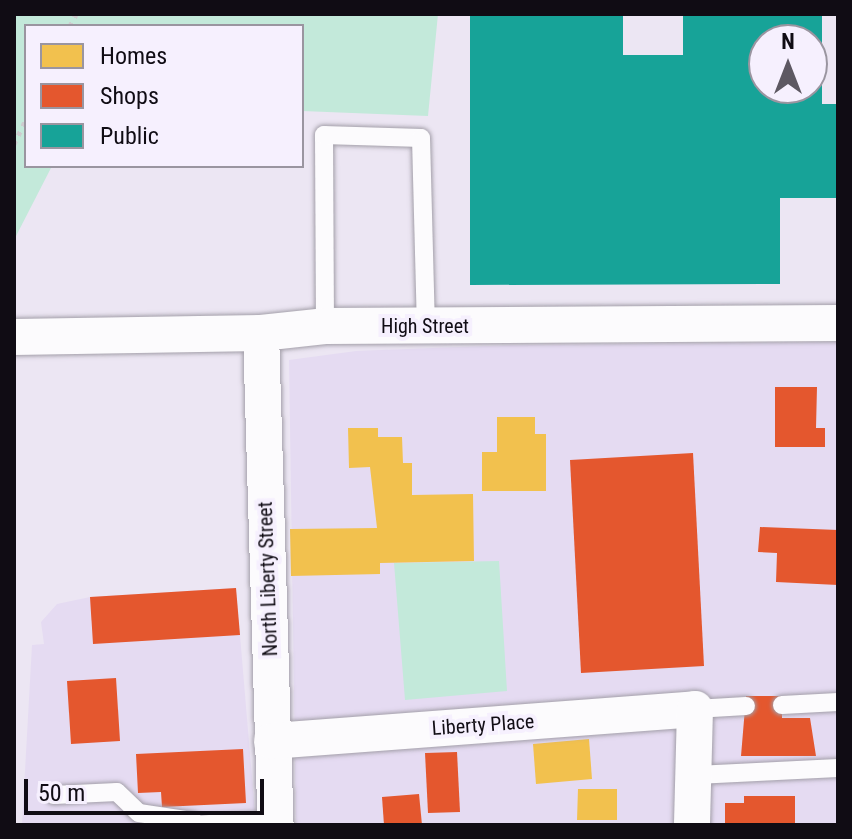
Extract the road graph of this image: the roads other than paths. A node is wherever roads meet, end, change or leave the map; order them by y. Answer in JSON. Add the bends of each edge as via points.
{"nodes":[{"id":1,"x":838,"y":323,"type":"edge"},
{"id":2,"x":325,"y":326,"type":"junction"},
{"id":3,"x":426,"y":326,"type":"junction"},
{"id":4,"x":261,"y":333,"type":"junction"},
{"id":5,"x":14,"y":337,"type":"edge"},
{"id":6,"x":838,"y":702,"type":"edge"},
{"id":7,"x":782,"y":705,"type":"dead end"},
{"id":8,"x":746,"y":706,"type":"dead end"},
{"id":9,"x":695,"y":709,"type":"junction"},
{"id":10,"x":272,"y":741,"type":"junction"},
{"id":11,"x":838,"y":768,"type":"edge"},
{"id":12,"x":696,"y":775,"type":"junction"},
{"id":13,"x":54,"y":795,"type":"dead end"},
{"id":14,"x":193,"y":823,"type":"edge"},
{"id":15,"x":276,"y":823,"type":"edge"},
{"id":16,"x":692,"y":825,"type":"edge"}],
"edges":[{"from":1,"to":3,"type":"street","name":"High Street"},
{"from":2,"to":3,"type":"street","name":"High Street"},
{"from":2,"to":3,"type":"lane","via":[[324,135],[421,138]]},
{"from":2,"to":4,"type":"street","name":"High Street"},
{"from":4,"to":5,"type":"street","name":"High Street"},
{"from":4,"to":10,"type":"street","name":"North Liberty Street"},
{"from":6,"to":7,"type":"lane"},
{"from":8,"to":9,"type":"lane"},
{"from":9,"to":10,"type":"street","name":"Liberty Place"},
{"from":9,"to":12,"type":"street"},
{"from":10,"to":15,"type":"street","name":"North Liberty Street"},
{"from":11,"to":12,"type":"lane"},
{"from":12,"to":16,"type":"street"},
{"from":13,"to":14,"type":"lane","via":[[117,792],[139,813]]},
{"from":14,"to":15,"type":"lane"}]}
